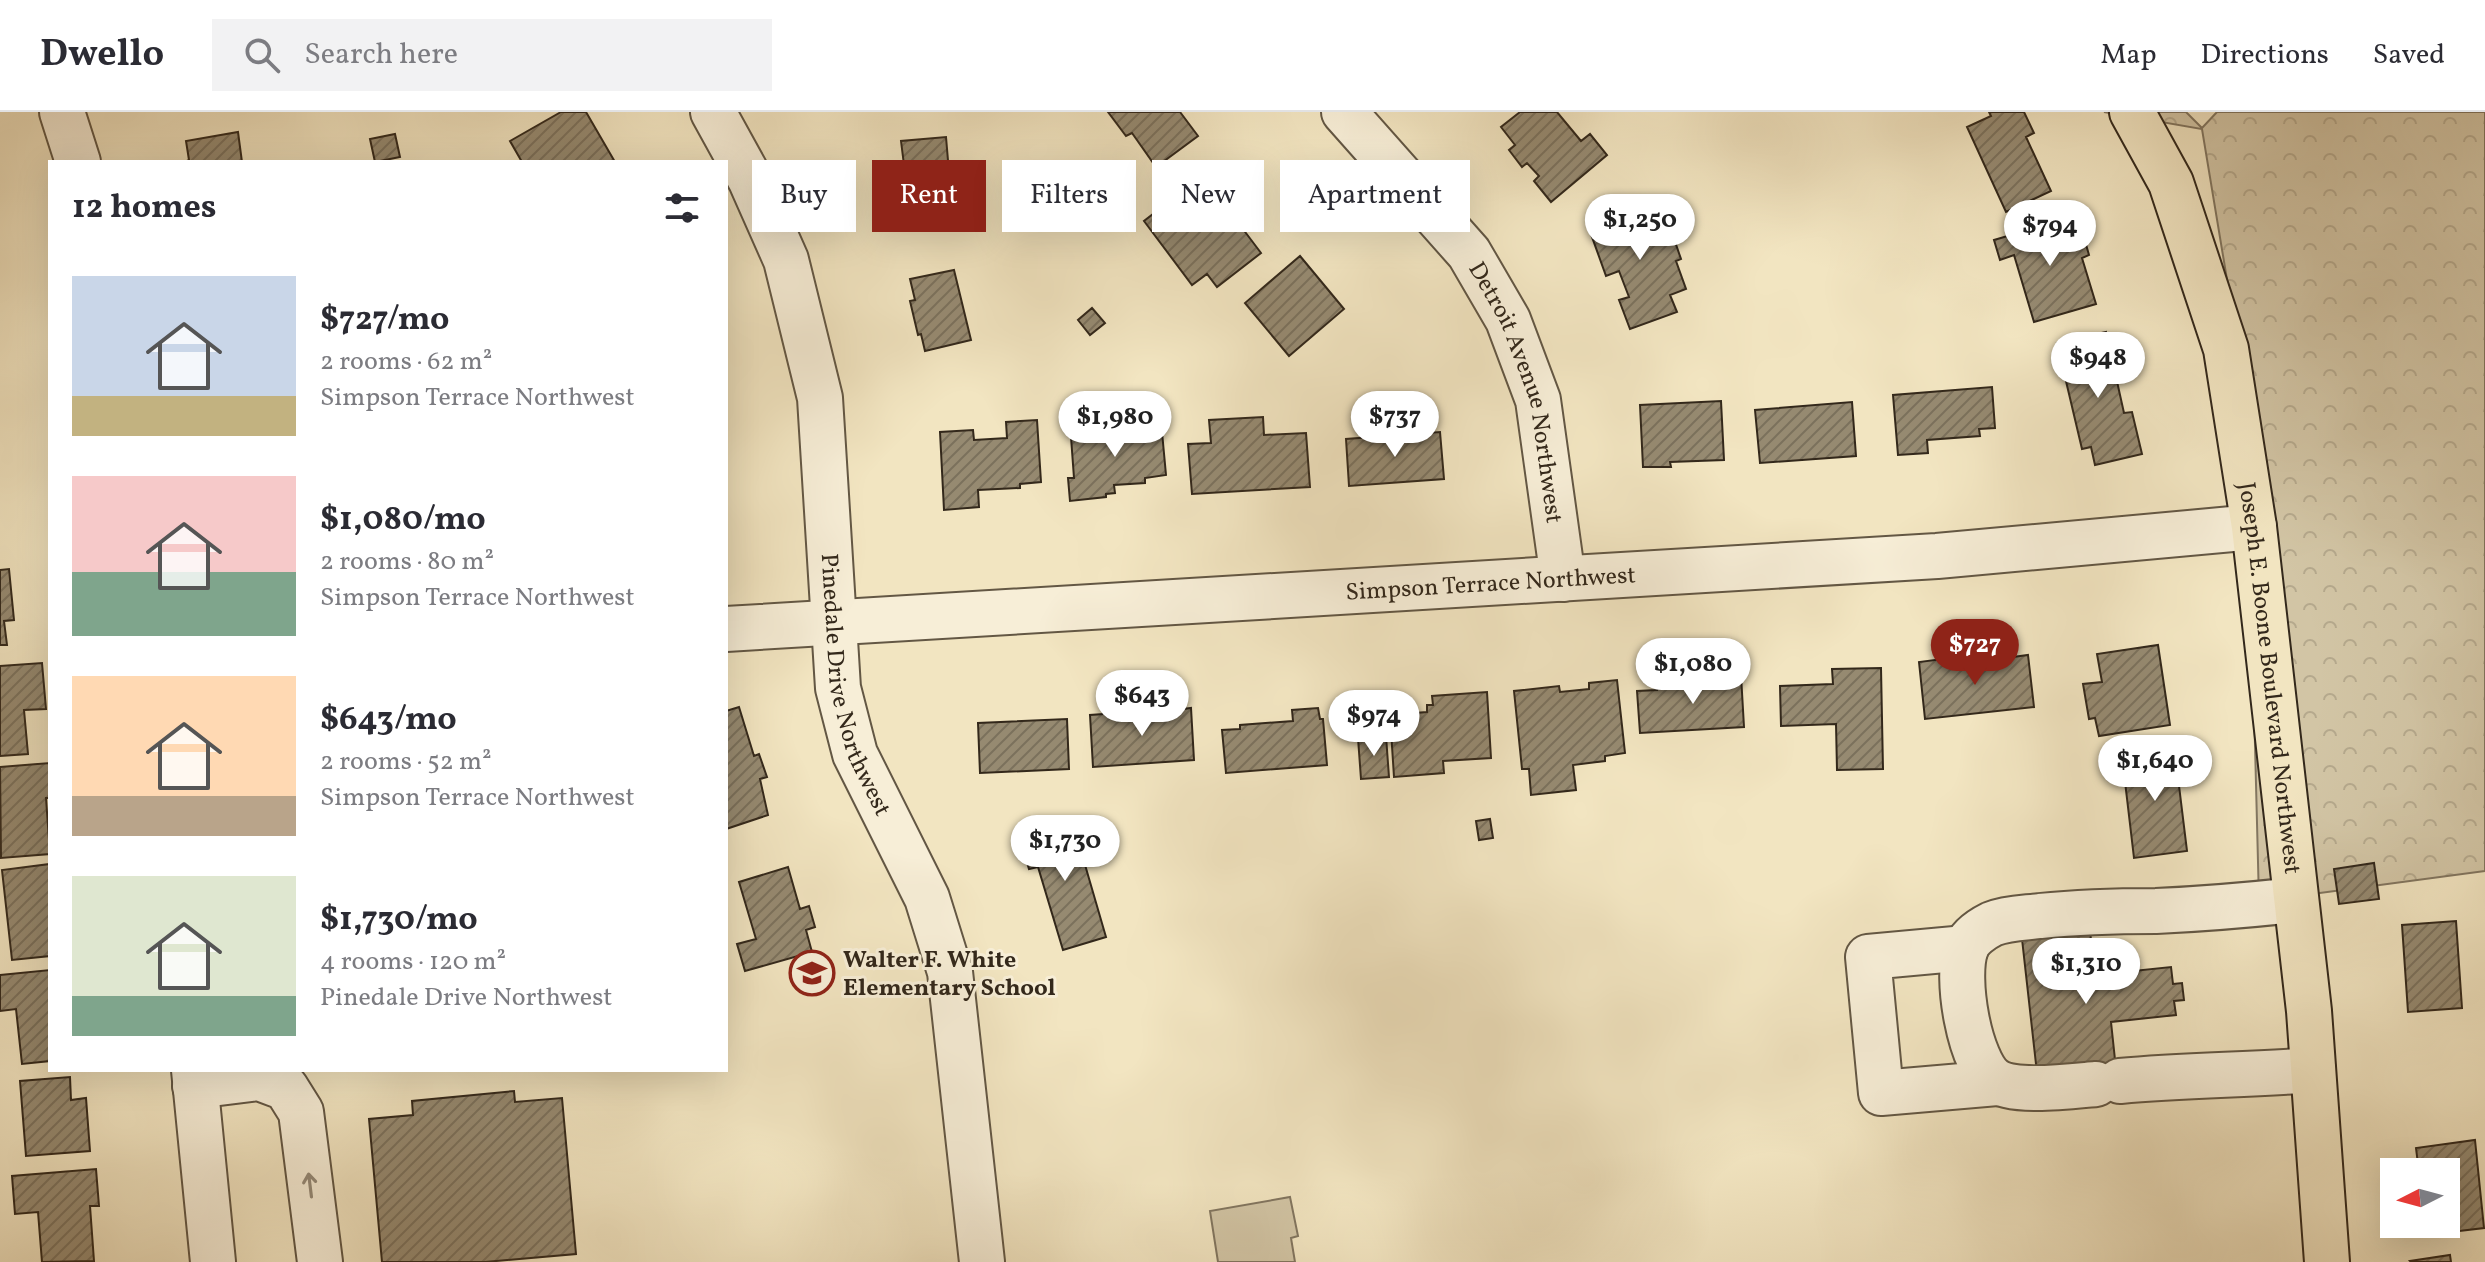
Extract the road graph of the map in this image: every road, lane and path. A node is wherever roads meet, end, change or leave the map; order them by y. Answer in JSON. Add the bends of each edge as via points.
{"nodes":[{"id":1,"x":62,"y":112,"type":"edge"},
{"id":2,"x":713,"y":112,"type":"edge"},
{"id":3,"x":1344,"y":112,"type":"edge"},
{"id":4,"x":2132,"y":112,"type":"edge"},
{"id":5,"x":77,"y":160,"type":"edge"},
{"id":6,"x":2254,"y":527,"type":"junction"},
{"id":7,"x":1563,"y":579,"type":"junction"},
{"id":8,"x":832,"y":622,"type":"junction"},
{"id":9,"x":728,"y":629,"type":"edge"},
{"id":10,"x":2295,"y":900,"type":"junction"},
{"id":11,"x":1966,"y":948,"type":"junction"},
{"id":12,"x":2313,"y":1070,"type":"junction"},
{"id":13,"x":194,"y":1078,"type":"edge"},
{"id":14,"x":1997,"y":1083,"type":"junction"},
{"id":15,"x":213,"y":1262,"type":"edge"},
{"id":16,"x":320,"y":1262,"type":"edge"},
{"id":17,"x":982,"y":1262,"type":"edge"},
{"id":18,"x":2327,"y":1262,"type":"edge"}],
"edges":[{"from":1,"to":5,"type":"street"},
{"from":2,"to":8,"type":"street","name":"Pinedale Drive Northwest","via":[[786,260],[820,398]]},
{"from":3,"to":7,"type":"street","name":"Detroit Avenue Northwest","via":[[1469,253],[1508,320],[1538,400]]},
{"from":4,"to":6,"type":"main road","name":"Joseph E. Boone Boulevard Northwest","via":[[2171,183],[2226,349]]},
{"from":6,"to":7,"type":"street","name":"Simpson Terrace Northwest","via":[[1937,556]]},
{"from":6,"to":10,"type":"main road","name":"Joseph E. Boone Boulevard Northwest"},
{"from":7,"to":8,"type":"street","name":"Simpson Terrace Northwest"},
{"from":8,"to":9,"type":"street","name":"Simpson Terrace Northwest"},
{"from":8,"to":17,"type":"street","name":"Pinedale Drive Northwest","via":[[838,688],[855,754],[927,898],[950,972]]},
{"from":10,"to":11,"type":"street","via":[[2009,920],[1974,935]]},
{"from":10,"to":12,"type":"main road","name":"Joseph E. Boone Boulevard Northwest"},
{"from":11,"to":14,"type":"street","via":[[1964,995],[1975,1050],[1983,1070]]},
{"from":11,"to":14,"type":"street","via":[[1868,957],[1881,1093]]},
{"from":12,"to":14,"type":"street","via":[[2040,1089]]},
{"from":12,"to":18,"type":"main road","name":"Joseph E. Boone Boulevard Northwest"},
{"from":13,"to":15,"type":"street"},
{"from":16,"to":13,"type":"street","one_way":true,"via":[[301,1112],[286,1088],[259,1078]]}]}
